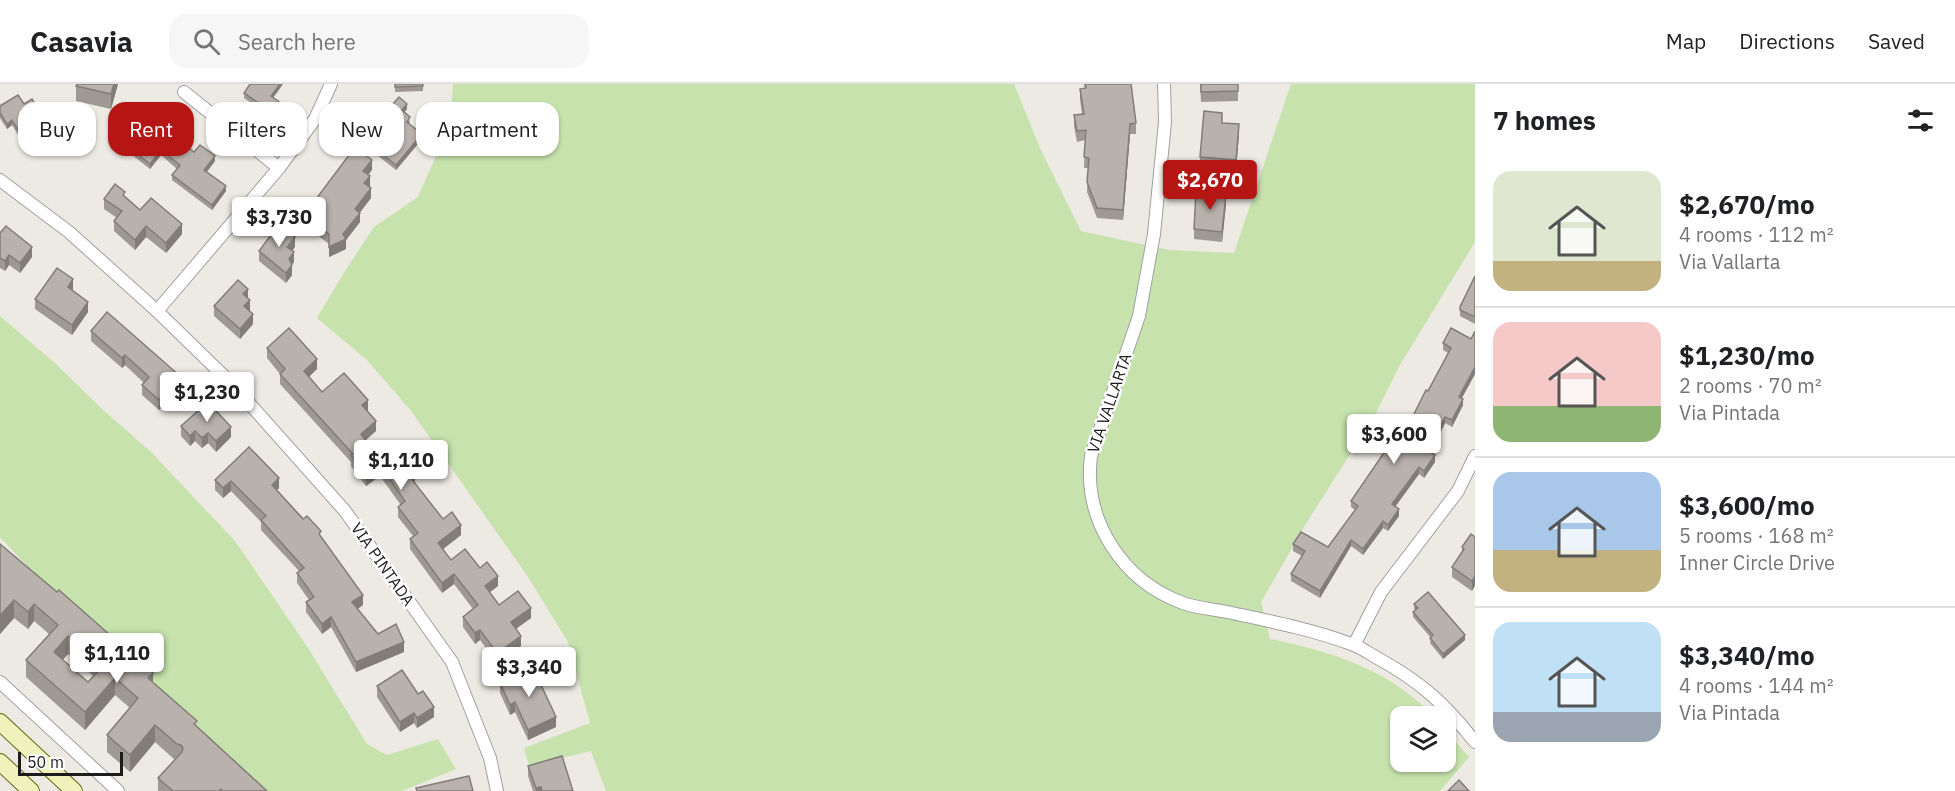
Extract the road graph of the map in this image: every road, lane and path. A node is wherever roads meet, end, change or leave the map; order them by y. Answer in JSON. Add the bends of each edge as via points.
{"nodes":[{"id":1,"x":332,"y":84,"type":"edge"},
{"id":2,"x":1164,"y":84,"type":"edge"},
{"id":3,"x":184,"y":92,"type":"dead end"},
{"id":4,"x":279,"y":168,"type":"junction"},
{"id":5,"x":0,"y":180,"type":"edge"},
{"id":6,"x":157,"y":311,"type":"junction"},
{"id":7,"x":1475,"y":456,"type":"edge"},
{"id":8,"x":1353,"y":645,"type":"junction"},
{"id":9,"x":0,"y":682,"type":"edge"},
{"id":10,"x":0,"y":722,"type":"edge"},
{"id":11,"x":1475,"y":742,"type":"edge"},
{"id":12,"x":0,"y":762,"type":"edge"},
{"id":13,"x":31,"y":791,"type":"edge"},
{"id":14,"x":74,"y":791,"type":"edge"},
{"id":15,"x":118,"y":791,"type":"edge"},
{"id":16,"x":496,"y":791,"type":"edge"}],
"edges":[{"from":1,"to":4,"type":"street","via":[[315,119]]},
{"from":2,"to":8,"type":"street","name":"VIA VALLARTA","via":[[1165,122],[1154,234],[1139,316],[1090,456],[1092,500],[1100,526],[1112,549],[1137,576],[1184,603],[1310,630]]},
{"from":3,"to":4,"type":"street"},
{"from":4,"to":6,"type":"street"},
{"from":5,"to":6,"type":"street","name":"VIA PINTADA","via":[[69,232]]},
{"from":6,"to":16,"type":"street","name":"VIA PINTADA","via":[[232,384],[345,511],[403,591],[452,662],[490,758]]},
{"from":7,"to":8,"type":"street","via":[[1458,490],[1381,592]]},
{"from":8,"to":11,"type":"street","name":"VIA VALLARTA","via":[[1417,681],[1454,715]]},
{"from":9,"to":15,"type":"street"},
{"from":10,"to":14,"type":"main road"},
{"from":12,"to":13,"type":"main road"}]}
